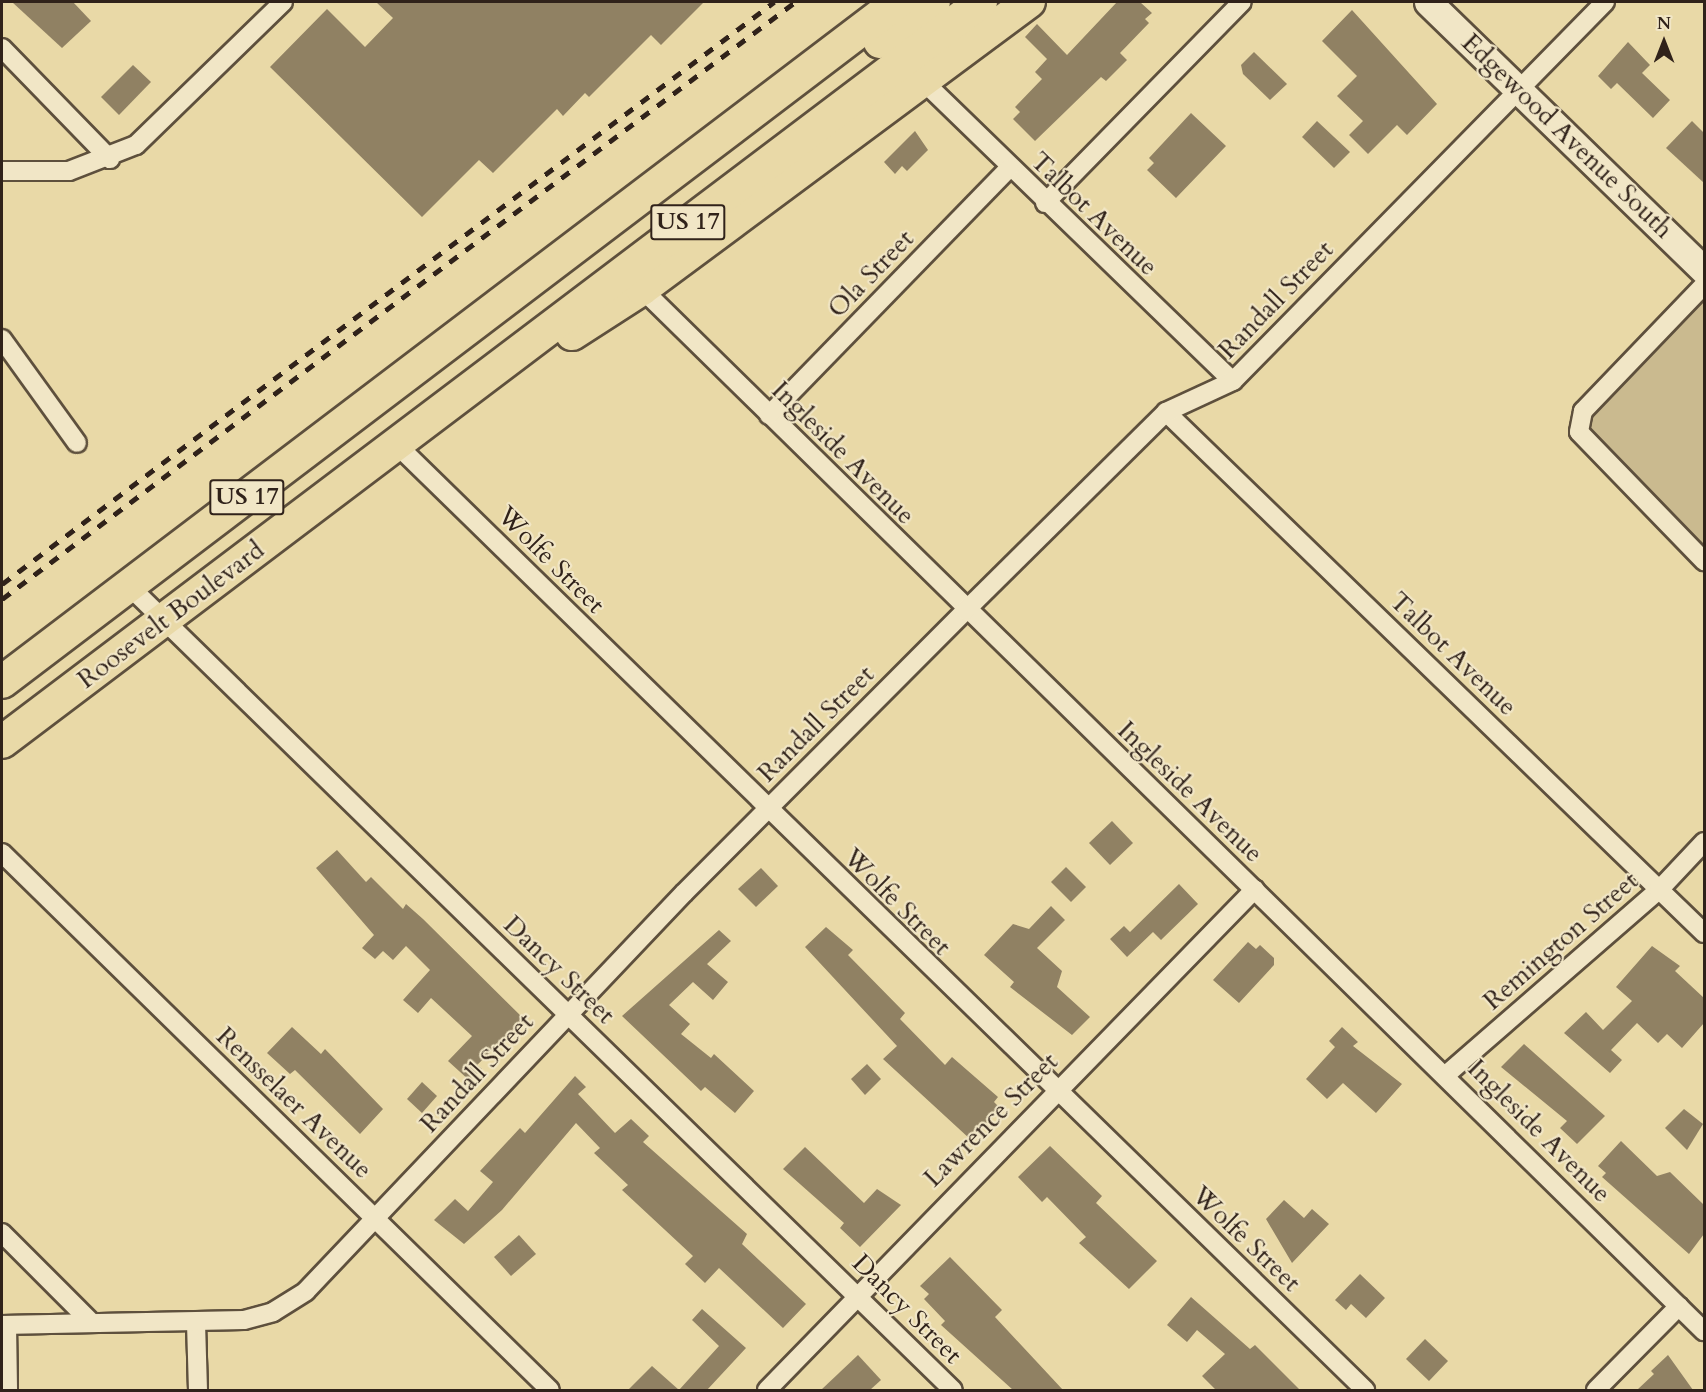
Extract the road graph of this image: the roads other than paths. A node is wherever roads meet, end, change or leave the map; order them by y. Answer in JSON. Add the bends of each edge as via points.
{"nodes":[{"id":1,"x":283,"y":2,"type":"edge"},
{"id":2,"x":898,"y":2,"type":"edge"},
{"id":3,"x":934,"y":2,"type":"edge"},
{"id":4,"x":981,"y":2,"type":"edge"},
{"id":5,"x":1029,"y":2,"type":"edge"},
{"id":6,"x":1242,"y":2,"type":"edge"},
{"id":7,"x":1428,"y":2,"type":"edge"},
{"id":8,"x":1605,"y":2,"type":"edge"},
{"id":9,"x":2,"y":48,"type":"edge"},
{"id":10,"x":923,"y":81,"type":"junction"},
{"id":11,"x":1518,"y":89,"type":"junction"},
{"id":12,"x":110,"y":159,"type":"junction"},
{"id":13,"x":1009,"y":168,"type":"junction"},
{"id":14,"x":2,"y":171,"type":"edge"},
{"id":15,"x":1045,"y":203,"type":"junction"},
{"id":16,"x":1704,"y":270,"type":"edge"},
{"id":17,"x":1704,"y":285,"type":"edge"},
{"id":18,"x":642,"y":289,"type":"junction"},
{"id":19,"x":2,"y":339,"type":"edge"},
{"id":20,"x":1233,"y":381,"type":"junction"},
{"id":21,"x":365,"y":408,"type":"junction"},
{"id":22,"x":1166,"y":412,"type":"junction"},
{"id":23,"x":768,"y":415,"type":"junction"},
{"id":24,"x":77,"y":443,"type":"dead end"},
{"id":25,"x":397,"y":445,"type":"junction"},
{"id":26,"x":1704,"y":561,"type":"edge"},
{"id":27,"x":129,"y":586,"type":"junction"},
{"id":28,"x":965,"y":611,"type":"junction"},
{"id":29,"x":165,"y":621,"type":"junction"},
{"id":30,"x":2,"y":681,"type":"edge"},
{"id":31,"x":2,"y":742,"type":"edge"},
{"id":32,"x":767,"y":810,"type":"junction"},
{"id":33,"x":1704,"y":842,"type":"edge"},
{"id":34,"x":2,"y":853,"type":"edge"},
{"id":35,"x":1255,"y":889,"type":"junction"},
{"id":36,"x":1659,"y":890,"type":"junction"},
{"id":37,"x":1704,"y":933,"type":"edge"},
{"id":38,"x":568,"y":1015,"type":"junction"},
{"id":39,"x":1447,"y":1074,"type":"junction"},
{"id":40,"x":1056,"y":1091,"type":"junction"},
{"id":41,"x":376,"y":1219,"type":"junction"},
{"id":42,"x":2,"y":1233,"type":"edge"},
{"id":43,"x":857,"y":1296,"type":"junction"},
{"id":44,"x":1679,"y":1306,"type":"junction"},
{"id":45,"x":92,"y":1323,"type":"junction"},
{"id":46,"x":196,"y":1323,"type":"junction"},
{"id":47,"x":4,"y":1325,"type":"edge"},
{"id":48,"x":1704,"y":1330,"type":"edge"},
{"id":49,"x":8,"y":1390,"type":"edge"},
{"id":50,"x":198,"y":1390,"type":"edge"},
{"id":51,"x":550,"y":1390,"type":"edge"},
{"id":52,"x":767,"y":1390,"type":"edge"},
{"id":53,"x":953,"y":1390,"type":"edge"},
{"id":54,"x":1365,"y":1390,"type":"edge"},
{"id":55,"x":1596,"y":1390,"type":"edge"}],
"edges":[{"from":1,"to":12,"type":"street","via":[[143,140]]},
{"from":2,"to":21,"type":"highway"},
{"from":3,"to":21,"type":"highway","number":"US 17","via":[[721,162]]},
{"from":4,"to":25,"type":"highway","number":"US 17"},
{"from":5,"to":10,"type":"highway"},
{"from":6,"to":15,"type":"street"},
{"from":7,"to":11,"type":"main road","name":"Edgewood Avenue South"},
{"from":8,"to":11,"type":"street","name":"Randall Street"},
{"from":9,"to":12,"type":"street"},
{"from":10,"to":13,"type":"street","name":"Talbot Avenue"},
{"from":10,"to":18,"type":"highway"},
{"from":11,"to":16,"type":"main road","name":"Edgewood Avenue South"},
{"from":11,"to":20,"type":"street","name":"Randall Street"},
{"from":12,"to":14,"type":"street","via":[[69,171]]},
{"from":13,"to":15,"type":"street","name":"Talbot Avenue"},
{"from":13,"to":23,"type":"street","name":"Ola Street"},
{"from":15,"to":20,"type":"street","name":"Talbot Avenue"},
{"from":17,"to":26,"type":"street","via":[[1583,411],[1579,432]]},
{"from":18,"to":23,"type":"street","name":"Ingleside Avenue"},
{"from":18,"to":25,"type":"highway"},
{"from":19,"to":24,"type":"street"},
{"from":20,"to":22,"type":"street","name":"Randall Street"},
{"from":21,"to":27,"type":"highway","name":"Roosevelt Boulevard","number":"US 17"},
{"from":22,"to":28,"type":"street","name":"Randall Street"},
{"from":22,"to":36,"type":"street","name":"Talbot Avenue"},
{"from":23,"to":28,"type":"street","name":"Ingleside Avenue"},
{"from":25,"to":29,"type":"highway","name":"Roosevelt Boulevard","number":"US 17"},
{"from":25,"to":32,"type":"street","name":"Wolfe Street"},
{"from":27,"to":29,"type":"street","name":"Dancy Street"},
{"from":27,"to":30,"type":"highway","name":"Roosevelt Boulevard","number":"US 17"},
{"from":28,"to":32,"type":"street","name":"Randall Street"},
{"from":28,"to":35,"type":"street","name":"Ingleside Avenue"},
{"from":29,"to":31,"type":"highway","name":"Roosevelt Boulevard","number":"US 17"},
{"from":29,"to":38,"type":"street","name":"Dancy Street"},
{"from":32,"to":38,"type":"street","name":"Randall Street"},
{"from":32,"to":40,"type":"street","name":"Wolfe Street"},
{"from":33,"to":36,"type":"street","name":"Remington Street"},
{"from":34,"to":41,"type":"street","name":"Rensselaer Avenue"},
{"from":35,"to":39,"type":"street","name":"Ingleside Avenue"},
{"from":35,"to":40,"type":"street","name":"Lawrence Street"},
{"from":36,"to":37,"type":"street","name":"Talbot Avenue"},
{"from":36,"to":39,"type":"street","name":"Remington Street"},
{"from":38,"to":41,"type":"street","name":"Randall Street"},
{"from":38,"to":43,"type":"street","name":"Dancy Street"},
{"from":39,"to":44,"type":"street","name":"Ingleside Avenue"},
{"from":40,"to":43,"type":"street","name":"Lawrence Street"},
{"from":40,"to":54,"type":"street","name":"Wolfe Street"},
{"from":41,"to":46,"type":"street","name":"Randall Street","via":[[306,1291],[273,1312]]},
{"from":41,"to":51,"type":"street","name":"Rensselaer Avenue"},
{"from":42,"to":45,"type":"street"},
{"from":43,"to":52,"type":"street","name":"Lawrence Street"},
{"from":43,"to":53,"type":"street","name":"Dancy Street"},
{"from":44,"to":48,"type":"street","name":"Ingleside Avenue"},
{"from":44,"to":55,"type":"street"},
{"from":45,"to":46,"type":"street","name":"Randall Street"},
{"from":45,"to":47,"type":"street","name":"Randall Street"},
{"from":46,"to":50,"type":"street"},
{"from":47,"to":49,"type":"street"}]}
